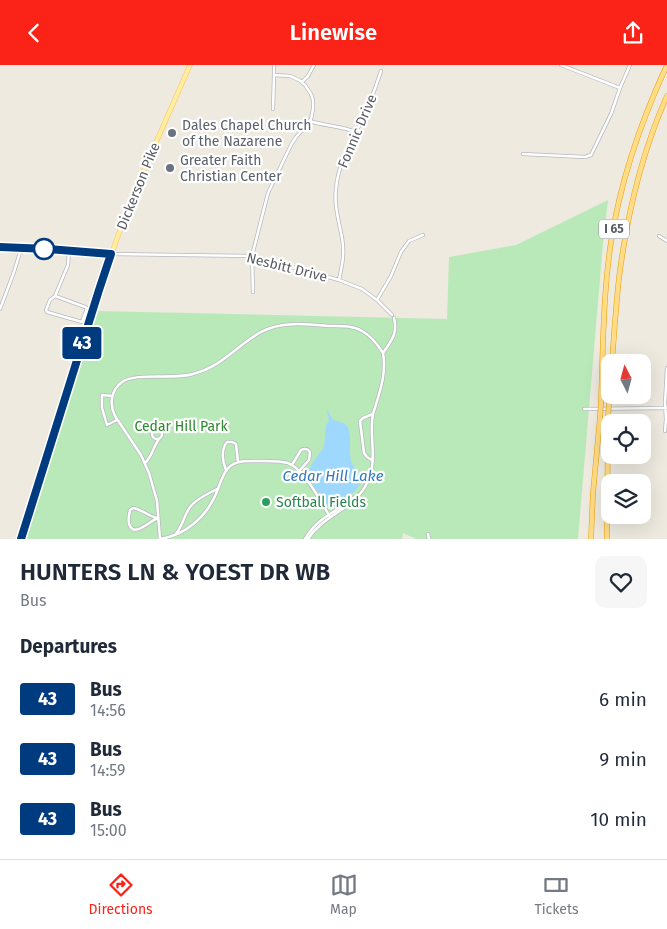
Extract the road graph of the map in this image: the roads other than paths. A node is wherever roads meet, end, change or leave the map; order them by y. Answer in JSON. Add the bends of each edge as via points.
{"nodes":[{"id":1,"x":190,"y":65,"type":"edge"},
{"id":2,"x":274,"y":65,"type":"edge"},
{"id":3,"x":314,"y":65,"type":"edge"},
{"id":4,"x":561,"y":65,"type":"edge"},
{"id":5,"x":630,"y":65,"type":"edge"},
{"id":6,"x":667,"y":65,"type":"edge"},
{"id":7,"x":381,"y":71,"type":"dead end"},
{"id":8,"x":274,"y":75,"type":"junction"},
{"id":9,"x":302,"y":82,"type":"junction"},
{"id":10,"x":620,"y":88,"type":"junction"},
{"id":11,"x":667,"y":96,"type":"edge"},
{"id":12,"x":273,"y":109,"type":"dead end"},
{"id":13,"x":310,"y":121,"type":"junction"},
{"id":14,"x":356,"y":131,"type":"junction"},
{"id":15,"x":524,"y":154,"type":"dead end"},
{"id":16,"x":423,"y":235,"type":"dead end"},
{"id":17,"x":659,"y":236,"type":"dead end"},
{"id":18,"x":667,"y":241,"type":"edge"},
{"id":19,"x":0,"y":247,"type":"edge"},
{"id":20,"x":21,"y":249,"type":"junction"},
{"id":21,"x":69,"y":251,"type":"junction"},
{"id":22,"x":111,"y":254,"type":"junction"},
{"id":23,"x":252,"y":256,"type":"junction"},
{"id":24,"x":339,"y":280,"type":"junction"},
{"id":25,"x":253,"y":292,"type":"dead end"},
{"id":26,"x":55,"y":296,"type":"junction"},
{"id":27,"x":377,"y":300,"type":"junction"},
{"id":28,"x":0,"y":309,"type":"edge"},
{"id":29,"x":383,"y":353,"type":"junction"},
{"id":30,"x":613,"y":354,"type":"edge"},
{"id":31,"x":667,"y":368,"type":"edge"},
{"id":32,"x":112,"y":396,"type":"junction"},
{"id":33,"x":609,"y":404,"type":"edge"},
{"id":34,"x":667,"y":408,"type":"edge"},
{"id":35,"x":584,"y":409,"type":"dead end"},
{"id":36,"x":373,"y":414,"type":"junction"},
{"id":37,"x":117,"y":420,"type":"junction"},
{"id":38,"x":665,"y":431,"type":"dead end"},
{"id":39,"x":152,"y":436,"type":"junction"},
{"id":40,"x":161,"y":437,"type":"junction"},
{"id":41,"x":154,"y":447,"type":"junction"},
{"id":42,"x":373,"y":461,"type":"junction"},
{"id":43,"x":238,"y":462,"type":"junction"},
{"id":44,"x":145,"y":463,"type":"junction"},
{"id":45,"x":292,"y":465,"type":"junction"},
{"id":46,"x":226,"y":470,"type":"junction"},
{"id":47,"x":300,"y":471,"type":"junction"},
{"id":48,"x":218,"y":489,"type":"junction"},
{"id":49,"x":329,"y":515,"type":"junction"},
{"id":50,"x":158,"y":518,"type":"junction"},
{"id":51,"x":428,"y":534,"type":"dead end"},
{"id":52,"x":174,"y":536,"type":"junction"},
{"id":53,"x":21,"y":539,"type":"edge"},
{"id":54,"x":160,"y":539,"type":"edge"},
{"id":55,"x":304,"y":539,"type":"edge"},
{"id":56,"x":308,"y":539,"type":"edge"},
{"id":57,"x":429,"y":539,"type":"edge"},
{"id":58,"x":590,"y":539,"type":"edge"},
{"id":59,"x":605,"y":539,"type":"edge"}],
"edges":[{"from":1,"to":22,"type":"main road","name":"Dickerson Pike"},
{"from":2,"to":8,"type":"street"},
{"from":3,"to":9,"type":"street"},
{"from":4,"to":10,"type":"street"},
{"from":5,"to":10,"type":"street"},
{"from":6,"to":58,"type":"highway","number":"I 65","bridge":true,"via":[[637,141],[611,241]]},
{"from":7,"to":14,"type":"street","name":"Fonnic Drive"},
{"from":8,"to":9,"type":"street","via":[[290,76]]},
{"from":8,"to":12,"type":"street"},
{"from":9,"to":13,"type":"street","via":[[313,101]]},
{"from":10,"to":15,"type":"street","via":[[591,155]]},
{"from":11,"to":30,"type":"highway","number":"I 65","via":[[645,153],[632,203],[619,279]]},
{"from":13,"to":14,"type":"street"},
{"from":13,"to":23,"type":"street","via":[[291,145],[268,193]]},
{"from":14,"to":24,"type":"street","name":"Fonnic Drive","via":[[340,167],[336,188],[344,254]]},
{"from":16,"to":27,"type":"street","via":[[409,241],[401,252]]},
{"from":17,"to":18,"type":"street"},
{"from":19,"to":20,"type":"street","name":"Nesbitt Drive"},
{"from":20,"to":21,"type":"street","name":"Nesbitt Drive"},
{"from":20,"to":28,"type":"street"},
{"from":21,"to":22,"type":"street","name":"Nesbitt Drive"},
{"from":21,"to":26,"type":"street","via":[[68,265]]},
{"from":22,"to":23,"type":"street","name":"Nesbitt Drive"},
{"from":22,"to":53,"type":"main road","name":"Dickerson Pike"},
{"from":23,"to":24,"type":"street","name":"Nesbitt Drive"},
{"from":23,"to":25,"type":"street"},
{"from":24,"to":27,"type":"street","name":"Nesbitt Drive","via":[[362,289]]},
{"from":26,"to":26,"type":"street","via":[[85,307],[82,323],[47,312],[50,300]]},
{"from":27,"to":29,"type":"street","name":"Nesbitt Drive","via":[[393,316],[396,325]]},
{"from":29,"to":32,"type":"street","via":[[373,339],[357,329],[300,324],[282,326],[261,332],[223,361],[205,370],[181,377],[131,378],[119,385]]},
{"from":29,"to":36,"type":"street","name":"Nesbitt Drive","via":[[384,374]]},
{"from":31,"to":34,"type":"street"},
{"from":32,"to":37,"type":"street","via":[[111,406]]},
{"from":32,"to":37,"type":"street","via":[[102,395],[103,413],[107,425]]},
{"from":33,"to":59,"type":"highway","bridge":true},
{"from":34,"to":35,"type":"street"},
{"from":34,"to":38,"type":"street"},
{"from":36,"to":42,"type":"street","name":"Nesbitt Drive"},
{"from":36,"to":42,"type":"street","name":"Nesbitt Drive","via":[[360,421],[364,453]]},
{"from":37,"to":44,"type":"street"},
{"from":39,"to":40,"type":"street","via":[[156,439]]},
{"from":39,"to":40,"type":"street","via":[[158,429],[162,431]]},
{"from":39,"to":41,"type":"street"},
{"from":40,"to":41,"type":"street"},
{"from":41,"to":44,"type":"street"},
{"from":42,"to":49,"type":"street","name":"Nesbitt Drive","via":[[364,488],[354,501]]},
{"from":43,"to":45,"type":"street","via":[[272,461]]},
{"from":43,"to":46,"type":"street"},
{"from":43,"to":46,"type":"street","via":[[236,445],[227,442],[222,461]]},
{"from":44,"to":50,"type":"street","via":[[155,494]]},
{"from":45,"to":47,"type":"street"},
{"from":45,"to":47,"type":"street","via":[[301,450],[308,450],[310,457]]},
{"from":46,"to":48,"type":"street"},
{"from":47,"to":49,"type":"street"},
{"from":48,"to":52,"type":"street","via":[[212,503],[189,529]]},
{"from":48,"to":52,"type":"street","via":[[190,507]]},
{"from":49,"to":55,"type":"street","name":"Nesbitt Drive"},
{"from":49,"to":56,"type":"street","name":"Nesbitt Drive"},
{"from":50,"to":50,"type":"street","via":[[133,507],[128,515],[131,529],[138,530]]},
{"from":50,"to":54,"type":"street"},
{"from":51,"to":57,"type":"street"},
{"from":52,"to":54,"type":"street"}]}
